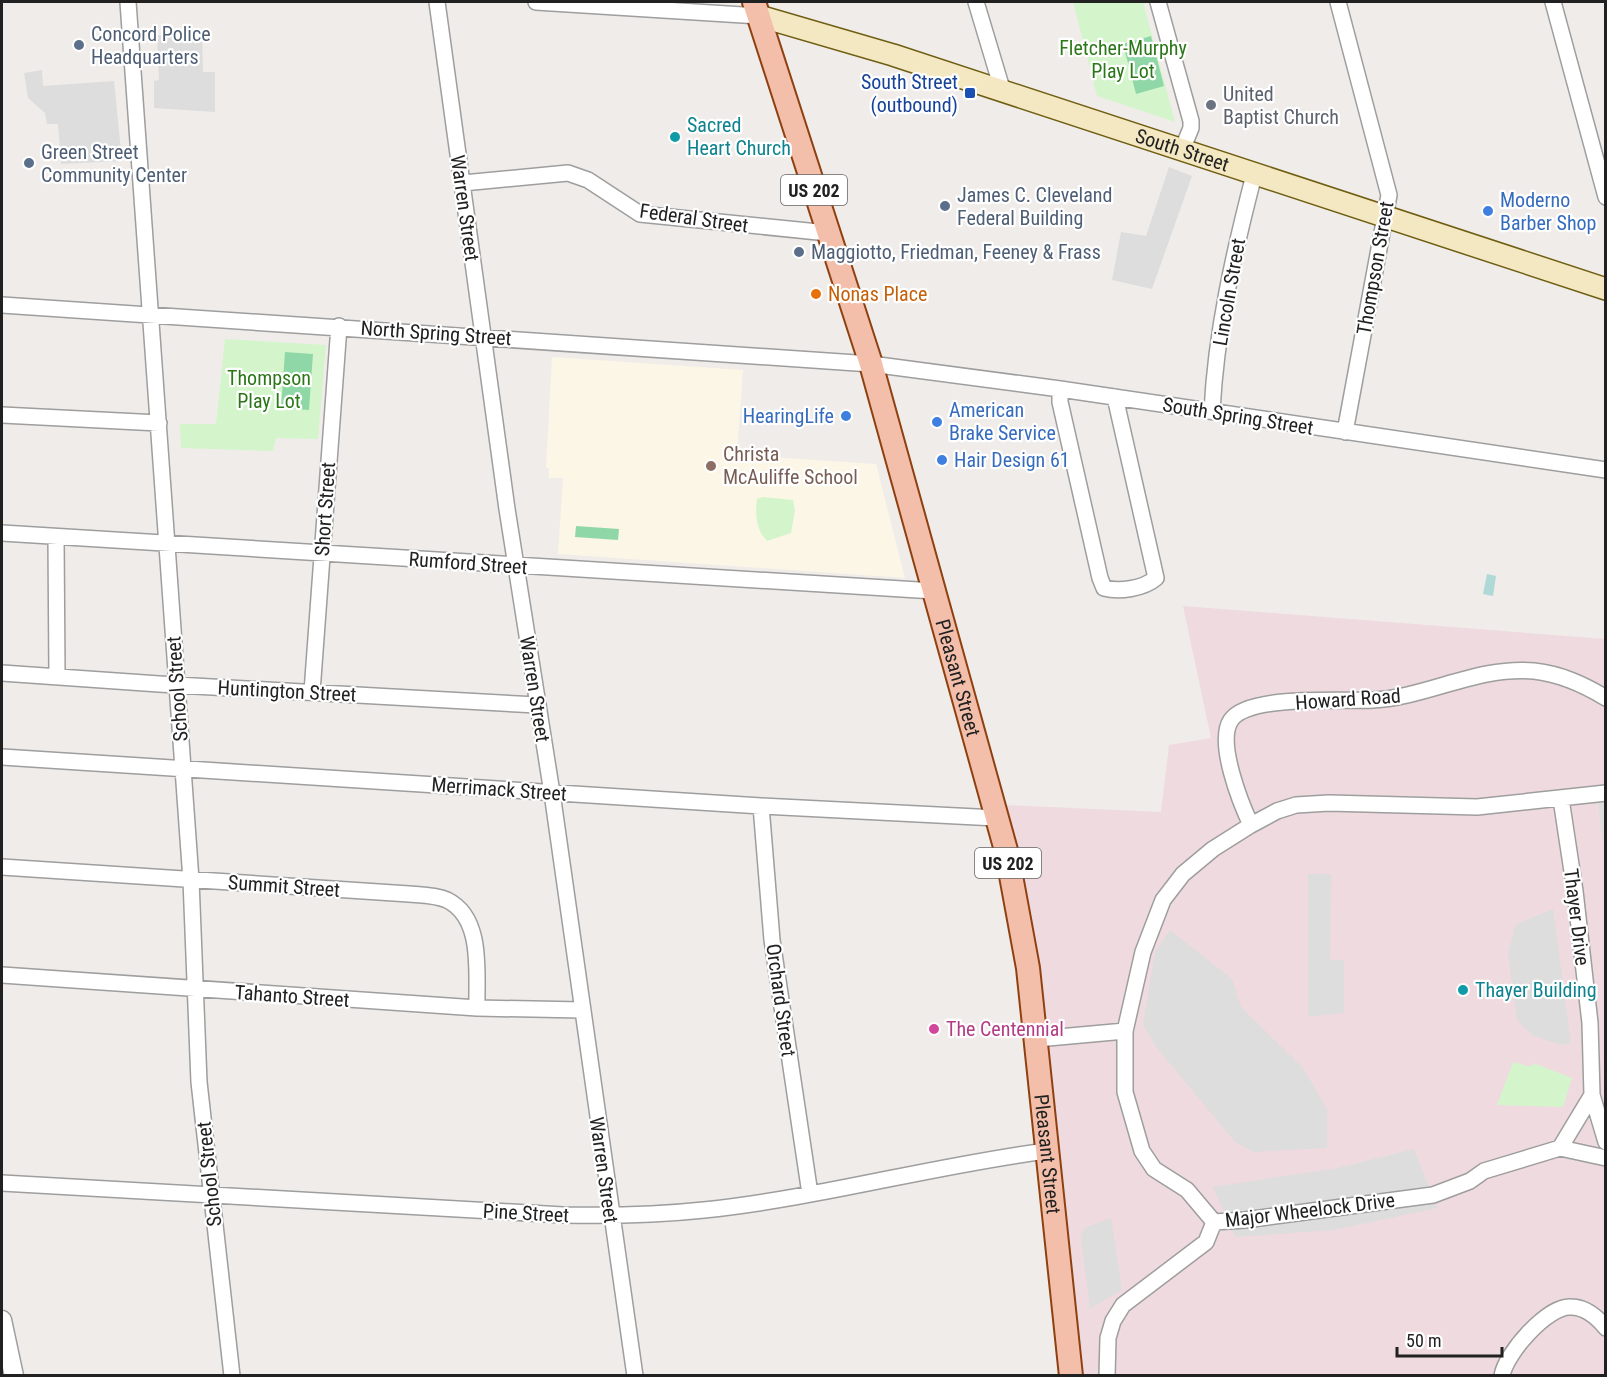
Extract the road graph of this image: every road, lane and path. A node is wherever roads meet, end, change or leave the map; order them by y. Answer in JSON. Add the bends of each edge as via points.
{"nodes":[{"id":1,"x":128,"y":2,"type":"edge"},
{"id":2,"x":437,"y":2,"type":"edge"},
{"id":3,"x":536,"y":2,"type":"edge"},
{"id":4,"x":541,"y":2,"type":"edge"},
{"id":5,"x":976,"y":2,"type":"edge"},
{"id":6,"x":1158,"y":2,"type":"edge"},
{"id":7,"x":1338,"y":2,"type":"edge"},
{"id":8,"x":1553,"y":2,"type":"edge"},
{"id":9,"x":756,"y":9,"type":"edge"},
{"id":10,"x":1003,"y":92,"type":"junction"},
{"id":11,"x":1182,"y":150,"type":"junction"},
{"id":12,"x":1254,"y":175,"type":"junction"},
{"id":13,"x":463,"y":183,"type":"junction"},
{"id":14,"x":1605,"y":197,"type":"edge"},
{"id":15,"x":1386,"y":217,"type":"junction"},
{"id":16,"x":828,"y":233,"type":"junction"},
{"id":17,"x":1605,"y":289,"type":"edge"},
{"id":18,"x":2,"y":305,"type":"edge"},
{"id":19,"x":151,"y":314,"type":"junction"},
{"id":20,"x":339,"y":326,"type":"junction"},
{"id":21,"x":485,"y":336,"type":"junction"},
{"id":22,"x":871,"y":364,"type":"junction"},
{"id":23,"x":1060,"y":389,"type":"junction"},
{"id":24,"x":1114,"y":397,"type":"junction"},
{"id":25,"x":1212,"y":411,"type":"junction"},
{"id":26,"x":2,"y":415,"type":"edge"},
{"id":27,"x":159,"y":423,"type":"junction"},
{"id":28,"x":1346,"y":432,"type":"junction"},
{"id":29,"x":1605,"y":470,"type":"edge"},
{"id":30,"x":2,"y":532,"type":"edge"},
{"id":31,"x":56,"y":537,"type":"junction"},
{"id":32,"x":167,"y":544,"type":"junction"},
{"id":33,"x":322,"y":554,"type":"junction"},
{"id":34,"x":516,"y":566,"type":"junction"},
{"id":35,"x":934,"y":591,"type":"junction"},
{"id":36,"x":2,"y":673,"type":"edge"},
{"id":37,"x":57,"y":676,"type":"junction"},
{"id":38,"x":177,"y":685,"type":"junction"},
{"id":39,"x":312,"y":692,"type":"junction"},
{"id":40,"x":1605,"y":698,"type":"edge"},
{"id":41,"x":537,"y":705,"type":"junction"},
{"id":42,"x":2,"y":758,"type":"edge"},
{"id":43,"x":182,"y":769,"type":"junction"},
{"id":44,"x":552,"y":793,"type":"junction"},
{"id":45,"x":1605,"y":793,"type":"edge"},
{"id":46,"x":1561,"y":799,"type":"junction"},
{"id":47,"x":761,"y":806,"type":"junction"},
{"id":48,"x":996,"y":818,"type":"junction"},
{"id":49,"x":1251,"y":825,"type":"junction"},
{"id":50,"x":2,"y":867,"type":"edge"},
{"id":51,"x":191,"y":880,"type":"junction"},
{"id":52,"x":2,"y":975,"type":"edge"},
{"id":53,"x":197,"y":990,"type":"junction"},
{"id":54,"x":477,"y":1008,"type":"junction"},
{"id":55,"x":582,"y":1010,"type":"junction"},
{"id":56,"x":1125,"y":1031,"type":"junction"},
{"id":57,"x":1037,"y":1039,"type":"junction"},
{"id":58,"x":1592,"y":1095,"type":"junction"},
{"id":59,"x":1605,"y":1142,"type":"edge"},
{"id":60,"x":1560,"y":1148,"type":"junction"},
{"id":61,"x":1046,"y":1151,"type":"junction"},
{"id":62,"x":1605,"y":1158,"type":"edge"},
{"id":63,"x":2,"y":1183,"type":"edge"},
{"id":64,"x":810,"y":1194,"type":"junction"},
{"id":65,"x":211,"y":1196,"type":"junction"},
{"id":66,"x":610,"y":1216,"type":"junction"},
{"id":67,"x":1214,"y":1222,"type":"junction"},
{"id":68,"x":2,"y":1320,"type":"edge"},
{"id":69,"x":1605,"y":1328,"type":"edge"},
{"id":70,"x":14,"y":1376,"type":"edge"},
{"id":71,"x":232,"y":1376,"type":"edge"},
{"id":72,"x":635,"y":1376,"type":"edge"},
{"id":73,"x":1071,"y":1376,"type":"edge"},
{"id":74,"x":1107,"y":1376,"type":"edge"},
{"id":75,"x":1502,"y":1376,"type":"edge"}],
"edges":[{"from":1,"to":19,"type":"street","name":"School Street"},
{"from":2,"to":13,"type":"street","name":"Warren Street"},
{"from":3,"to":4,"type":"street"},
{"from":4,"to":9,"type":"street"},
{"from":5,"to":10,"type":"street"},
{"from":6,"to":11,"type":"street","via":[[1191,121]]},
{"from":7,"to":15,"type":"street","name":"Thompson Street","via":[[1386,176]]},
{"from":8,"to":14,"type":"street"},
{"from":9,"to":10,"type":"main road","name":"South Street"},
{"from":9,"to":16,"type":"main road","name":"Pleasant Street","number":"US 202"},
{"from":10,"to":11,"type":"main road","name":"South Street"},
{"from":11,"to":12,"type":"main road","name":"South Street"},
{"from":12,"to":15,"type":"main road","name":"South Street"},
{"from":12,"to":25,"type":"street","name":"Lincoln Street","via":[[1232,262]]},
{"from":13,"to":16,"type":"street","name":"Federal Street","via":[[568,173],[588,180],[640,214]]},
{"from":13,"to":21,"type":"street","name":"Warren Street"},
{"from":15,"to":17,"type":"main road","name":"South Street"},
{"from":15,"to":28,"type":"street","name":"Thompson Street"},
{"from":16,"to":22,"type":"main road","name":"Pleasant Street","number":"US 202"},
{"from":18,"to":19,"type":"street","name":"North Spring Street"},
{"from":19,"to":20,"type":"street","name":"North Spring Street"},
{"from":19,"to":27,"type":"street","name":"School Street"},
{"from":20,"to":21,"type":"street","name":"North Spring Street"},
{"from":20,"to":33,"type":"street","name":"Short Street"},
{"from":21,"to":22,"type":"street","name":"North Spring Street"},
{"from":21,"to":34,"type":"street","name":"Warren Street"},
{"from":22,"to":23,"type":"street","name":"South Spring Street"},
{"from":22,"to":35,"type":"main road","name":"Pleasant Street","number":"US 202"},
{"from":23,"to":24,"type":"street","name":"South Spring Street"},
{"from":23,"to":24,"type":"street","via":[[1104,588],[1112,590],[1150,583],[1156,578]]},
{"from":24,"to":25,"type":"street","name":"South Spring Street"},
{"from":25,"to":28,"type":"street","name":"South Spring Street"},
{"from":26,"to":27,"type":"street"},
{"from":27,"to":32,"type":"street","name":"School Street"},
{"from":28,"to":29,"type":"street","name":"South Spring Street"},
{"from":30,"to":31,"type":"street","name":"Rumford Street"},
{"from":31,"to":32,"type":"street","name":"Rumford Street"},
{"from":31,"to":37,"type":"street"},
{"from":32,"to":33,"type":"street","name":"Rumford Street"},
{"from":32,"to":38,"type":"street","name":"School Street"},
{"from":33,"to":34,"type":"street","name":"Rumford Street"},
{"from":33,"to":39,"type":"street","name":"Short Street"},
{"from":34,"to":35,"type":"street","name":"Rumford Street"},
{"from":34,"to":41,"type":"street","name":"Warren Street"},
{"from":35,"to":48,"type":"main road","name":"Pleasant Street","number":"US 202"},
{"from":36,"to":37,"type":"street","name":"Huntington Street"},
{"from":37,"to":38,"type":"street","name":"Huntington Street"},
{"from":38,"to":39,"type":"street","name":"Huntington Street"},
{"from":38,"to":43,"type":"street","name":"School Street"},
{"from":39,"to":41,"type":"street","name":"Huntington Street"},
{"from":40,"to":49,"type":"street","name":"Howard Road","via":[[1567,678],[1534,671],[1501,671],[1406,697],[1307,701],[1243,710],[1230,721],[1227,737],[1239,801]]},
{"from":41,"to":44,"type":"street","name":"Warren Street"},
{"from":42,"to":43,"type":"street","name":"Merrimack Street"},
{"from":43,"to":44,"type":"street","name":"Merrimack Street"},
{"from":43,"to":51,"type":"street","name":"School Street"},
{"from":44,"to":47,"type":"street","name":"Merrimack Street"},
{"from":44,"to":55,"type":"street","name":"Warren Street"},
{"from":45,"to":46,"type":"street","name":"Major Wheelock Drive"},
{"from":46,"to":49,"type":"street","name":"Major Wheelock Drive","via":[[1454,807],[1296,805]]},
{"from":46,"to":58,"type":"street","name":"Thayer Drive","via":[[1590,1023]]},
{"from":47,"to":48,"type":"street","name":"Merrimack Street"},
{"from":47,"to":64,"type":"street","name":"Orchard Street","via":[[772,940]]},
{"from":48,"to":57,"type":"main road","name":"Pleasant Street","number":"US 202","via":[[1024,935]]},
{"from":49,"to":56,"type":"street","name":"Major Wheelock Drive","via":[[1200,859],[1163,900],[1143,952]]},
{"from":50,"to":51,"type":"street","name":"Summit Street"},
{"from":51,"to":53,"type":"street","name":"School Street"},
{"from":51,"to":54,"type":"street","name":"Summit Street","via":[[445,899],[460,909],[468,921],[475,955]]},
{"from":52,"to":53,"type":"street","name":"Tahanto Street"},
{"from":53,"to":54,"type":"street","name":"Tahanto Street"},
{"from":53,"to":65,"type":"street","name":"School Street","via":[[199,1082]]},
{"from":54,"to":55,"type":"street","name":"Tahanto Street"},
{"from":55,"to":66,"type":"street","name":"Warren Street"},
{"from":56,"to":57,"type":"street"},
{"from":56,"to":67,"type":"street","name":"Major Wheelock Drive","via":[[1125,1092],[1142,1152],[1154,1169],[1187,1190]]},
{"from":57,"to":61,"type":"main road","name":"Pleasant Street","number":"US 202"},
{"from":58,"to":59,"type":"street","name":"Thayer Drive"},
{"from":58,"to":60,"type":"street"},
{"from":60,"to":62,"type":"street"},
{"from":60,"to":67,"type":"street","name":"Major Wheelock Drive","via":[[1484,1171],[1470,1181],[1433,1195]]},
{"from":61,"to":64,"type":"street","name":"Pine Street"},
{"from":61,"to":73,"type":"main road","name":"Pleasant Street","number":"US 202"},
{"from":63,"to":65,"type":"street","name":"Pine Street"},
{"from":64,"to":66,"type":"street","name":"Pine Street","via":[[706,1210]]},
{"from":65,"to":66,"type":"street","name":"Pine Street"},
{"from":65,"to":71,"type":"street","name":"School Street"},
{"from":66,"to":72,"type":"street","name":"Warren Street"},
{"from":67,"to":74,"type":"street","via":[[1206,1242],[1124,1305],[1108,1338]]},
{"from":68,"to":70,"type":"street"},
{"from":69,"to":75,"type":"street","via":[[1585,1310],[1569,1306],[1554,1312],[1529,1332],[1508,1358]]}]}
